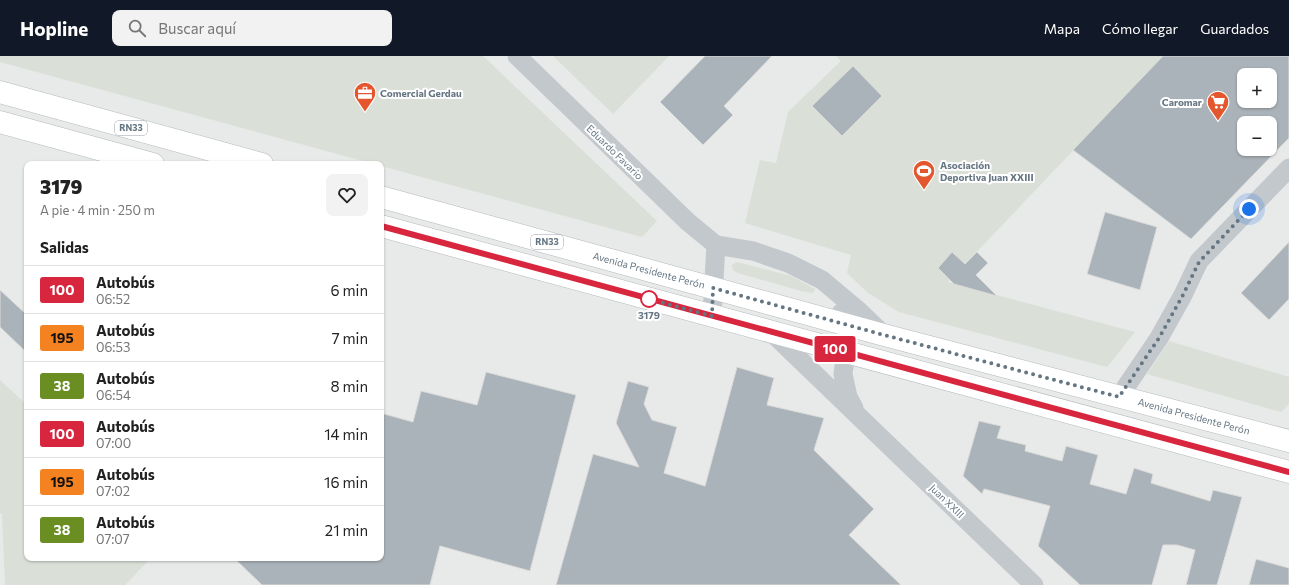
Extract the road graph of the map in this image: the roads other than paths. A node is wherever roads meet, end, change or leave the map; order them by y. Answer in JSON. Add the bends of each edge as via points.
{"nodes":[{"id":1,"x":517,"y":56,"type":"edge"},
{"id":2,"x":0,"y":92,"type":"edge"},
{"id":3,"x":0,"y":122,"type":"edge"},
{"id":4,"x":142,"y":161,"type":"edge"},
{"id":5,"x":251,"y":161,"type":"edge"},
{"id":6,"x":1289,"y":168,"type":"edge"},
{"id":7,"x":384,"y":198,"type":"edge"},
{"id":8,"x":384,"y":227,"type":"edge"},
{"id":9,"x":716,"y":245,"type":"junction"},
{"id":10,"x":822,"y":280,"type":"junction"},
{"id":11,"x":713,"y":288,"type":"junction"},
{"id":12,"x":712,"y":316,"type":"junction"},
{"id":13,"x":847,"y":325,"type":"junction"},
{"id":14,"x":770,"y":331,"type":"junction"},
{"id":15,"x":884,"y":335,"type":"junction"},
{"id":16,"x":846,"y":352,"type":"junction"},
{"id":17,"x":1119,"y":397,"type":"junction"},
{"id":18,"x":859,"y":416,"type":"junction"},
{"id":19,"x":1289,"y":441,"type":"edge"},
{"id":20,"x":1289,"y":472,"type":"edge"},
{"id":21,"x":1034,"y":585,"type":"edge"}],
"edges":[{"from":1,"to":9,"type":"lane","name":"Eduardo Favario","via":[[688,222]]},
{"from":2,"to":5,"type":"main road","number":"RN33"},
{"from":3,"to":4,"type":"main road"},
{"from":6,"to":17,"type":"lane","via":[[1199,262],[1159,338]]},
{"from":7,"to":11,"type":"main road","name":"Avenida Presidente Perón","number":"RN33"},
{"from":8,"to":12,"type":"main road"},
{"from":9,"to":10,"type":"lane","name":"Eduardo Favario","via":[[760,253],[788,263]]},
{"from":9,"to":11,"type":"lane"},
{"from":10,"to":13,"type":"lane","name":"Juan XXIII"},
{"from":10,"to":15,"type":"lane","name":"Eduardo Favario"},
{"from":11,"to":12,"type":"lane"},
{"from":11,"to":13,"type":"main road","name":"Avenida Presidente Perón","number":"RN33"},
{"from":12,"to":14,"type":"main road"},
{"from":13,"to":15,"type":"main road","name":"Avenida Presidente Perón","number":"RN33"},
{"from":13,"to":16,"type":"lane","name":"Juan XXIII"},
{"from":14,"to":16,"type":"main road"},
{"from":14,"to":18,"type":"lane","name":"Juan XXIII"},
{"from":15,"to":17,"type":"main road","name":"Avenida Presidente Perón","number":"RN33"},
{"from":16,"to":18,"type":"lane","name":"Juan XXIII","via":[[843,374],[848,397]]},
{"from":16,"to":20,"type":"main road"},
{"from":17,"to":19,"type":"main road","name":"Avenida Presidente Perón","number":"RN33"},
{"from":18,"to":21,"type":"lane","name":"Juan XXIII"}]}
